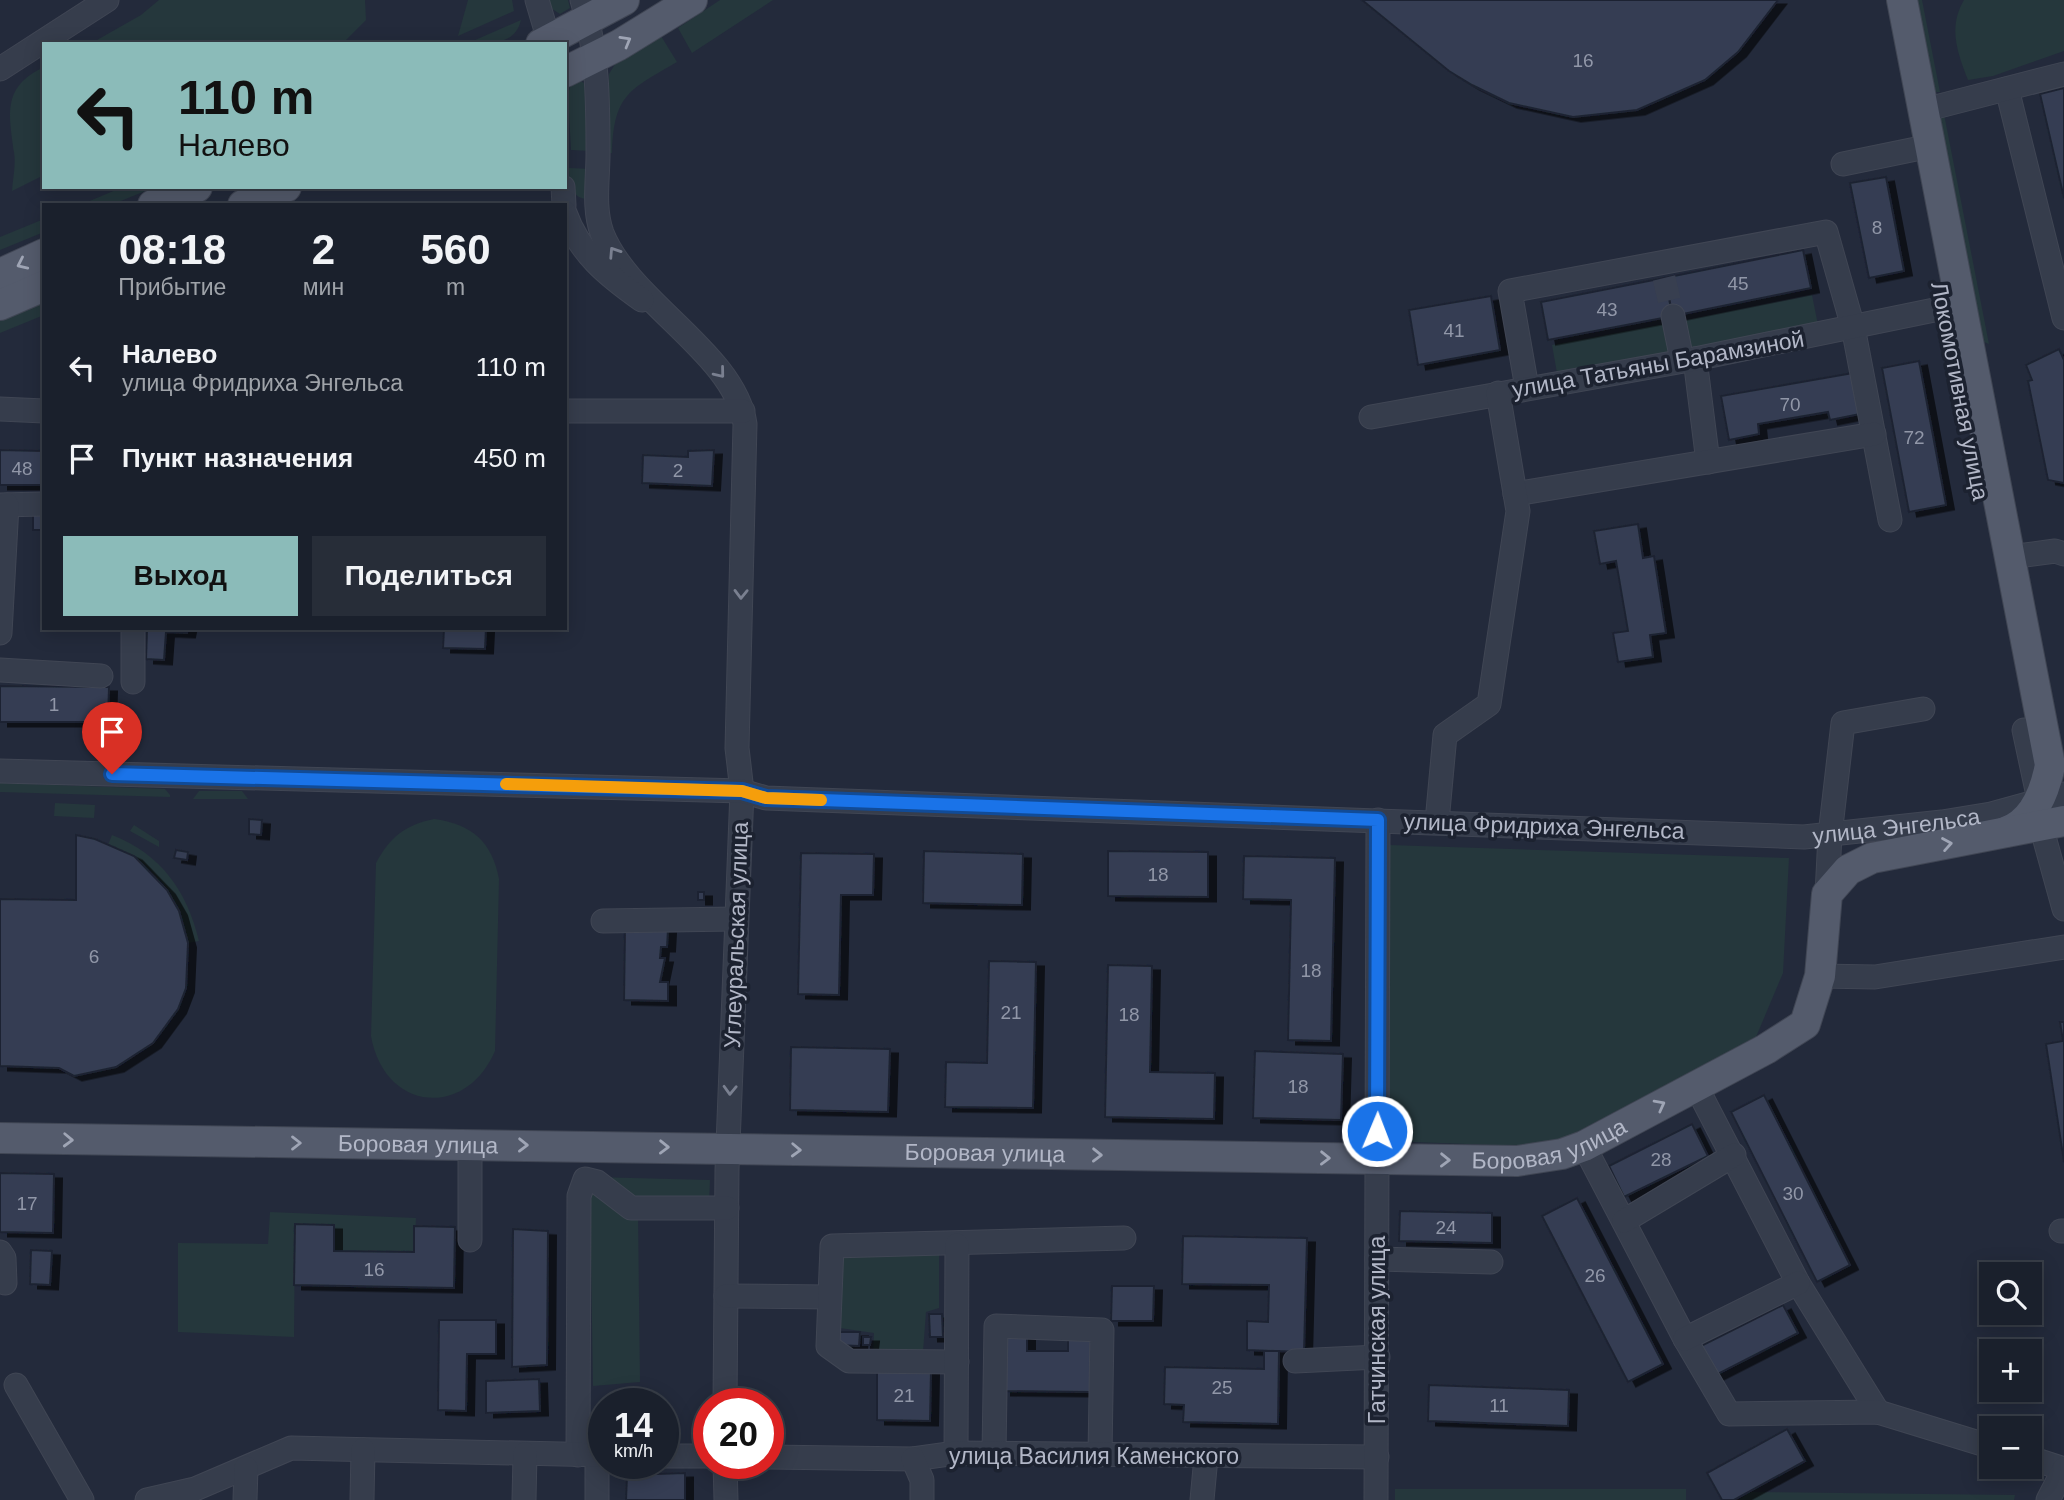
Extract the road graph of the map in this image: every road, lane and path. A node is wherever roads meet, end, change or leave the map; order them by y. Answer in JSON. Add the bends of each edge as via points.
{"nodes":[{"id":1,"x":107,"y":0,"type":"edge"},
{"id":2,"x":537,"y":0,"type":"edge"},
{"id":3,"x":624,"y":0,"type":"edge"},
{"id":4,"x":692,"y":0,"type":"edge"},
{"id":5,"x":1888,"y":0,"type":"edge"},
{"id":6,"x":1902,"y":0,"type":"edge"},
{"id":7,"x":585,"y":10,"type":"edge"},
{"id":8,"x":547,"y":42,"type":"edge"},
{"id":9,"x":595,"y":58,"type":"junction"},
{"id":10,"x":0,"y":69,"type":"edge"},
{"id":11,"x":567,"y":71,"type":"edge"},
{"id":12,"x":2064,"y":74,"type":"edge"},
{"id":13,"x":2007,"y":89,"type":"junction"},
{"id":14,"x":1924,"y":110,"type":"junction"},
{"id":15,"x":1916,"y":149,"type":"junction"},
{"id":16,"x":1843,"y":164,"type":"dead end"},
{"id":17,"x":192,"y":189,"type":"edge"},
{"id":18,"x":281,"y":189,"type":"edge"},
{"id":19,"x":158,"y":203,"type":"edge"},
{"id":20,"x":248,"y":203,"type":"edge"},
{"id":21,"x":567,"y":218,"type":"edge"},
{"id":22,"x":42,"y":255,"type":"edge"},
{"id":23,"x":0,"y":274,"type":"edge"},
{"id":24,"x":42,"y":287,"type":"edge"},
{"id":25,"x":0,"y":305,"type":"edge"},
{"id":26,"x":1944,"y":308,"type":"junction"},
{"id":27,"x":1673,"y":316,"type":"tunnel mouth"},
{"id":28,"x":2064,"y":318,"type":"edge"},
{"id":29,"x":674,"y":323,"type":"junction"},
{"id":30,"x":1853,"y":327,"type":"junction"},
{"id":31,"x":1689,"y":359,"type":"junction"},
{"id":32,"x":1527,"y":388,"type":"junction"},
{"id":33,"x":1498,"y":393,"type":"junction"},
{"id":34,"x":0,"y":409,"type":"edge"},
{"id":35,"x":42,"y":411,"type":"edge"},
{"id":36,"x":567,"y":411,"type":"edge"},
{"id":37,"x":743,"y":411,"type":"junction"},
{"id":38,"x":1371,"y":417,"type":"dead end"},
{"id":39,"x":1874,"y":435,"type":"junction"},
{"id":40,"x":1709,"y":462,"type":"junction"},
{"id":41,"x":1515,"y":494,"type":"junction"},
{"id":42,"x":42,"y":504,"type":"edge"},
{"id":43,"x":4,"y":505,"type":"edge"},
{"id":44,"x":1890,"y":520,"type":"dead end"},
{"id":45,"x":2064,"y":554,"type":"edge"},
{"id":46,"x":2010,"y":556,"type":"junction"},
{"id":47,"x":133,"y":630,"type":"edge"},
{"id":48,"x":0,"y":633,"type":"edge"},
{"id":49,"x":0,"y":670,"type":"edge"},
{"id":50,"x":102,"y":676,"type":"dead end"},
{"id":51,"x":133,"y":682,"type":"dead end"},
{"id":52,"x":1923,"y":709,"type":"dead end"},
{"id":53,"x":2034,"y":727,"type":"junction"},
{"id":54,"x":0,"y":771,"type":"edge"},
{"id":55,"x":742,"y":791,"type":"junction"},
{"id":56,"x":2055,"y":795,"type":"edge"},
{"id":57,"x":1378,"y":820,"type":"junction"},
{"id":58,"x":1437,"y":822,"type":"junction"},
{"id":59,"x":1993,"y":824,"type":"junction"},
{"id":60,"x":1830,"y":835,"type":"junction"},
{"id":61,"x":1900,"y":852,"type":"junction"},
{"id":62,"x":1827,"y":894,"type":"junction"},
{"id":63,"x":2064,"y":909,"type":"edge"},
{"id":64,"x":735,"y":919,"type":"junction"},
{"id":65,"x":603,"y":921,"type":"dead end"},
{"id":66,"x":2064,"y":947,"type":"edge"},
{"id":67,"x":1820,"y":976,"type":"junction"},
{"id":68,"x":1696,"y":1086,"type":"junction"},
{"id":69,"x":0,"y":1138,"type":"edge"},
{"id":70,"x":470,"y":1144,"type":"junction"},
{"id":71,"x":1584,"y":1146,"type":"junction"},
{"id":72,"x":728,"y":1148,"type":"junction"},
{"id":73,"x":1734,"y":1155,"type":"junction"},
{"id":74,"x":1377,"y":1159,"type":"junction"},
{"id":75,"x":727,"y":1208,"type":"junction"},
{"id":76,"x":1624,"y":1221,"type":"junction"},
{"id":77,"x":1124,"y":1238,"type":"dead end"},
{"id":78,"x":470,"y":1240,"type":"dead end"},
{"id":79,"x":957,"y":1245,"type":"junction"},
{"id":80,"x":0,"y":1252,"type":"edge"},
{"id":81,"x":1377,"y":1259,"type":"junction"},
{"id":82,"x":1490,"y":1262,"type":"dead end"},
{"id":83,"x":5,"y":1283,"type":"dead end"},
{"id":84,"x":1798,"y":1283,"type":"junction"},
{"id":85,"x":726,"y":1296,"type":"junction"},
{"id":86,"x":829,"y":1297,"type":"junction"},
{"id":87,"x":1685,"y":1339,"type":"junction"},
{"id":88,"x":1378,"y":1357,"type":"junction"},
{"id":89,"x":1295,"y":1361,"type":"dead end"},
{"id":90,"x":957,"y":1362,"type":"junction"},
{"id":91,"x":16,"y":1384,"type":"dead end"},
{"id":92,"x":589,"y":1388,"type":"edge"},
{"id":93,"x":725,"y":1388,"type":"edge"},
{"id":94,"x":1878,"y":1412,"type":"junction"},
{"id":95,"x":1979,"y":1443,"type":"edge"},
{"id":96,"x":363,"y":1450,"type":"junction"},
{"id":97,"x":956,"y":1453,"type":"junction"},
{"id":98,"x":994,"y":1453,"type":"junction"},
{"id":99,"x":525,"y":1454,"type":"junction"},
{"id":100,"x":588,"y":1455,"type":"edge"},
{"id":101,"x":1100,"y":1455,"type":"junction"},
{"id":102,"x":784,"y":1457,"type":"edge"},
{"id":103,"x":1206,"y":1457,"type":"junction"},
{"id":104,"x":1377,"y":1457,"type":"junction"},
{"id":105,"x":913,"y":1459,"type":"junction"},
{"id":106,"x":2042,"y":1462,"type":"edge"},
{"id":107,"x":246,"y":1468,"type":"junction"},
{"id":108,"x":2064,"y":1469,"type":"edge"},
{"id":109,"x":595,"y":1479,"type":"edge"},
{"id":110,"x":725,"y":1479,"type":"edge"},
{"id":111,"x":82,"y":1500,"type":"edge"},
{"id":112,"x":147,"y":1500,"type":"edge"},
{"id":113,"x":245,"y":1500,"type":"edge"},
{"id":114,"x":362,"y":1500,"type":"edge"},
{"id":115,"x":524,"y":1500,"type":"edge"},
{"id":116,"x":597,"y":1500,"type":"edge"},
{"id":117,"x":726,"y":1500,"type":"edge"},
{"id":118,"x":922,"y":1500,"type":"edge"},
{"id":119,"x":1202,"y":1500,"type":"edge"},
{"id":120,"x":1376,"y":1500,"type":"edge"},
{"id":121,"x":2048,"y":1500,"type":"edge"}],
"edges":[{"from":1,"to":10,"type":"street"},
{"from":2,"to":8,"type":"street"},
{"from":3,"to":7,"type":"main road"},
{"from":9,"to":4,"type":"main road","one_way":true},
{"from":5,"to":15,"type":"main road","name":"Локомотивная улица"},
{"from":6,"to":14,"type":"main road","name":"Локомотивная улица"},
{"from":7,"to":8,"type":"main road"},
{"from":7,"to":9,"type":"street"},
{"from":9,"to":11,"type":"main road"},
{"from":29,"to":9,"type":"street","one_way":true,"via":[[647,296],[603,234],[596,200]]},
{"from":12,"to":13,"type":"street"},
{"from":13,"to":14,"type":"street"},
{"from":13,"to":28,"type":"street"},
{"from":14,"to":46,"type":"main road","name":"Локомотивная улица"},
{"from":15,"to":16,"type":"street"},
{"from":15,"to":26,"type":"main road","name":"Локомотивная улица"},
{"from":17,"to":19,"type":"main road"},
{"from":18,"to":20,"type":"main road"},
{"from":21,"to":29,"type":"street","via":[[595,264]]},
{"from":22,"to":23,"type":"main road","one_way":true},
{"from":24,"to":25,"type":"main road"},
{"from":26,"to":30,"type":"street","name":"улица Татьяны Барамзиной"},
{"from":26,"to":53,"type":"main road","name":"Локомотивная улица"},
{"from":27,"to":31,"type":"street"},
{"from":29,"to":37,"type":"street","one_way":true,"via":[[724,378]]},
{"from":30,"to":31,"type":"street","name":"улица Татьяны Барамзиной"},
{"from":30,"to":32,"type":"street","via":[[1826,232],[1663,271],[1510,291]]},
{"from":30,"to":39,"type":"street"},
{"from":31,"to":32,"type":"street","name":"улица Татьяны Барамзиной"},
{"from":31,"to":40,"type":"street"},
{"from":32,"to":33,"type":"street","name":"улица Татьяны Барамзиной"},
{"from":33,"to":38,"type":"street","name":"улица Татьяны Барамзиной"},
{"from":33,"to":41,"type":"street"},
{"from":34,"to":35,"type":"street"},
{"from":36,"to":37,"type":"street"},
{"from":37,"to":55,"type":"street","name":"Углеуральская улица","one_way":true,"via":[[737,748]]},
{"from":39,"to":40,"type":"street"},
{"from":39,"to":44,"type":"street"},
{"from":40,"to":41,"type":"street"},
{"from":41,"to":58,"type":"street","via":[[1518,511],[1489,704],[1445,734]]},
{"from":42,"to":43,"type":"street"},
{"from":43,"to":48,"type":"street"},
{"from":45,"to":46,"type":"street"},
{"from":46,"to":53,"type":"main road","name":"Локомотивная улица"},
{"from":47,"to":51,"type":"street"},
{"from":49,"to":50,"type":"street"},
{"from":52,"to":60,"type":"street","name":"Боровая улица","via":[[1843,723]]},
{"from":53,"to":56,"type":"street"},
{"from":53,"to":56,"type":"main road","name":"Локомотивная улица","via":[[2056,751]]},
{"from":53,"to":59,"type":"street","name":"улица Энгельса","via":[[2026,783]]},
{"from":54,"to":55,"type":"street","name":"улица Фридриха Энгельса"},
{"from":55,"to":57,"type":"street","name":"улица Фридриха Энгельса","via":[[766,798]]},
{"from":55,"to":64,"type":"street","name":"Углеуральская улица"},
{"from":56,"to":59,"type":"main road","name":"улица Энгельса"},
{"from":56,"to":63,"type":"street"},
{"from":57,"to":58,"type":"street","name":"улица Фридриха Энгельса"},
{"from":57,"to":74,"type":"street","name":"Гатчинская улица"},
{"from":58,"to":60,"type":"street","name":"улица Фридриха Энгельса"},
{"from":59,"to":60,"type":"street","name":"улица Энгельса"},
{"from":61,"to":59,"type":"main road","name":"улица Энгельса","one_way":true},
{"from":60,"to":61,"type":"street","name":"улица Энгельса"},
{"from":60,"to":62,"type":"street","name":"Боровая улица"},
{"from":61,"to":62,"type":"main road","via":[[1848,870]]},
{"from":62,"to":67,"type":"main road","name":"Боровая улица"},
{"from":64,"to":65,"type":"street"},
{"from":64,"to":72,"type":"street","name":"Углеуральская улица","one_way":true},
{"from":66,"to":67,"type":"street","via":[[1875,977]]},
{"from":67,"to":68,"type":"main road","name":"Боровая улица","via":[[1805,1024]]},
{"from":71,"to":68,"type":"main road","name":"Боровая улица","one_way":true},
{"from":68,"to":73,"type":"street"},
{"from":69,"to":70,"type":"main road","name":"Боровая улица","one_way":true},
{"from":70,"to":72,"type":"main road","name":"Боровая улица","one_way":true},
{"from":70,"to":78,"type":"street"},
{"from":74,"to":71,"type":"main road","name":"Боровая улица","one_way":true,"via":[[1517,1161]]},
{"from":71,"to":76,"type":"street"},
{"from":72,"to":74,"type":"main road","name":"Боровая улица","one_way":true},
{"from":72,"to":75,"type":"street","name":"Углеуральская улица"},
{"from":73,"to":76,"type":"street"},
{"from":73,"to":84,"type":"street"},
{"from":74,"to":81,"type":"street","name":"Гатчинская улица"},
{"from":75,"to":85,"type":"street","name":"Углеуральская улица"},
{"from":75,"to":92,"type":"street","via":[[631,1208],[597,1182],[584,1179],[579,1196]]},
{"from":76,"to":87,"type":"street"},
{"from":77,"to":79,"type":"street"},
{"from":79,"to":86,"type":"street","via":[[832,1246]]},
{"from":79,"to":90,"type":"street"},
{"from":80,"to":83,"type":"street"},
{"from":81,"to":82,"type":"street"},
{"from":81,"to":88,"type":"street","name":"Гатчинская улица"},
{"from":84,"to":87,"type":"street"},
{"from":84,"to":94,"type":"street"},
{"from":85,"to":86,"type":"street"},
{"from":85,"to":93,"type":"street","name":"Углеуральская улица"},
{"from":86,"to":90,"type":"street","via":[[828,1346],[849,1361]]},
{"from":87,"to":94,"type":"street","via":[[1729,1414]]},
{"from":88,"to":89,"type":"street"},
{"from":88,"to":104,"type":"street","name":"Гатчинская улица"},
{"from":90,"to":97,"type":"street"},
{"from":91,"to":111,"type":"street"},
{"from":94,"to":95,"type":"street"},
{"from":96,"to":99,"type":"street"},
{"from":96,"to":107,"type":"street","via":[[291,1448]]},
{"from":96,"to":114,"type":"street"},
{"from":97,"to":98,"type":"street","name":"улица Василия Каменского"},
{"from":97,"to":105,"type":"street","name":"улица Василия Каменского"},
{"from":98,"to":101,"type":"street","name":"улица Василия Каменского"},
{"from":98,"to":101,"type":"street","via":[[996,1326],[1102,1330]]},
{"from":99,"to":100,"type":"street"},
{"from":99,"to":115,"type":"street"},
{"from":101,"to":103,"type":"street","name":"улица Василия Каменского"},
{"from":102,"to":105,"type":"street","name":"улица Василия Каменского"},
{"from":103,"to":104,"type":"street","name":"улица Василия Каменского"},
{"from":103,"to":119,"type":"street"},
{"from":104,"to":120,"type":"street","name":"Гатчинская улица"},
{"from":105,"to":118,"type":"street","via":[[922,1480]]},
{"from":106,"to":108,"type":"street"},
{"from":107,"to":112,"type":"street","via":[[195,1489]]},
{"from":107,"to":113,"type":"street"},
{"from":108,"to":121,"type":"street"},
{"from":109,"to":116,"type":"street"},
{"from":110,"to":117,"type":"street"}]}
